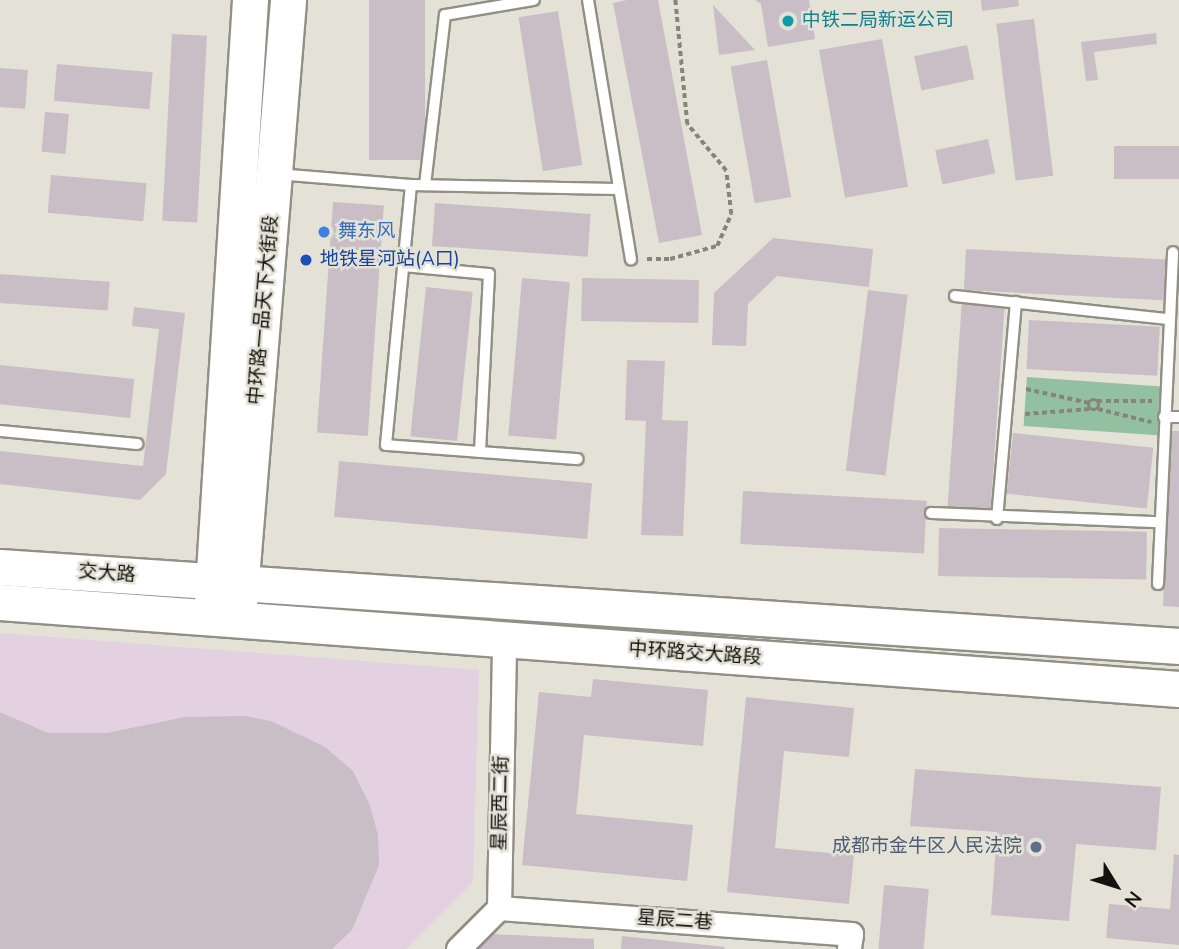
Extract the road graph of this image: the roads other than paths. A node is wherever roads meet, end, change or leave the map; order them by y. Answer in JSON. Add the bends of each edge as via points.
{"nodes":[{"id":1,"x":250,"y":0,"type":"edge"},
{"id":2,"x":288,"y":0,"type":"edge"},
{"id":3,"x":534,"y":0,"type":"edge"},
{"id":4,"x":588,"y":0,"type":"edge"},
{"id":5,"x":275,"y":174,"type":"junction"},
{"id":6,"x":411,"y":185,"type":"junction"},
{"id":7,"x":425,"y":185,"type":"junction"},
{"id":8,"x":616,"y":189,"type":"junction"},
{"id":9,"x":1173,"y":252,"type":"dead end"},
{"id":10,"x":631,"y":259,"type":"road end"},
{"id":11,"x":403,"y":266,"type":"junction"},
{"id":12,"x":955,"y":296,"type":"dead end"},
{"id":13,"x":1016,"y":302,"type":"junction"},
{"id":14,"x":1168,"y":319,"type":"junction"},
{"id":15,"x":1179,"y":416,"type":"edge"},
{"id":16,"x":1164,"y":421,"type":"junction"},
{"id":17,"x":0,"y":430,"type":"edge"},
{"id":18,"x":137,"y":444,"type":"dead end"},
{"id":19,"x":480,"y":452,"type":"junction"},
{"id":20,"x":577,"y":459,"type":"dead end"},
{"id":21,"x":931,"y":513,"type":"dead end"},
{"id":22,"x":997,"y":519,"type":"junction"},
{"id":23,"x":1160,"y":522,"type":"junction"},
{"id":24,"x":0,"y":567,"type":"edge"},
{"id":25,"x":227,"y":582,"type":"junction"},
{"id":26,"x":1158,"y":584,"type":"dead end"},
{"id":27,"x":0,"y":603,"type":"edge"},
{"id":28,"x":224,"y":619,"type":"junction"},
{"id":29,"x":504,"y":640,"type":"junction"},
{"id":30,"x":1179,"y":646,"type":"edge"},
{"id":31,"x":1179,"y":689,"type":"edge"},
{"id":32,"x":499,"y":908,"type":"junction"},
{"id":33,"x":850,"y":941,"type":"edge"},
{"id":34,"x":457,"y":949,"type":"edge"}],
"edges":[{"from":1,"to":25,"type":"main road","name":"中环路一品天下大街段"},
{"from":2,"to":5,"type":"main road","name":"中环路一品天下大街段"},
{"from":3,"to":7,"type":"lane","via":[[445,15]]},
{"from":4,"to":8,"type":"lane"},
{"from":5,"to":6,"type":"lane"},
{"from":5,"to":25,"type":"main road","name":"中环路一品天下大街段"},
{"from":6,"to":7,"type":"lane"},
{"from":6,"to":11,"type":"lane"},
{"from":7,"to":8,"type":"lane"},
{"from":8,"to":10,"type":"lane"},
{"from":9,"to":14,"type":"lane"},
{"from":11,"to":19,"type":"lane","via":[[489,274]]},
{"from":11,"to":19,"type":"lane","via":[[386,445]]},
{"from":12,"to":13,"type":"lane"},
{"from":13,"to":14,"type":"lane"},
{"from":13,"to":22,"type":"lane"},
{"from":14,"to":16,"type":"lane"},
{"from":15,"to":16,"type":"lane"},
{"from":16,"to":23,"type":"lane"},
{"from":17,"to":18,"type":"lane"},
{"from":19,"to":20,"type":"lane"},
{"from":21,"to":22,"type":"lane"},
{"from":22,"to":23,"type":"lane"},
{"from":23,"to":26,"type":"lane"},
{"from":24,"to":25,"type":"main road","name":"交大路"},
{"from":25,"to":28,"type":"main road","name":"中环路一品天下大街段"},
{"from":25,"to":30,"type":"main road"},
{"from":27,"to":28,"type":"main road","name":"交大路"},
{"from":28,"to":29,"type":"main road","name":"中环路交大路段"},
{"from":29,"to":31,"type":"main road","name":"中环路交大路段"},
{"from":29,"to":32,"type":"street","name":"星辰西二街"},
{"from":32,"to":33,"type":"street","name":"星辰二巷"},
{"from":32,"to":34,"type":"street"}]}
